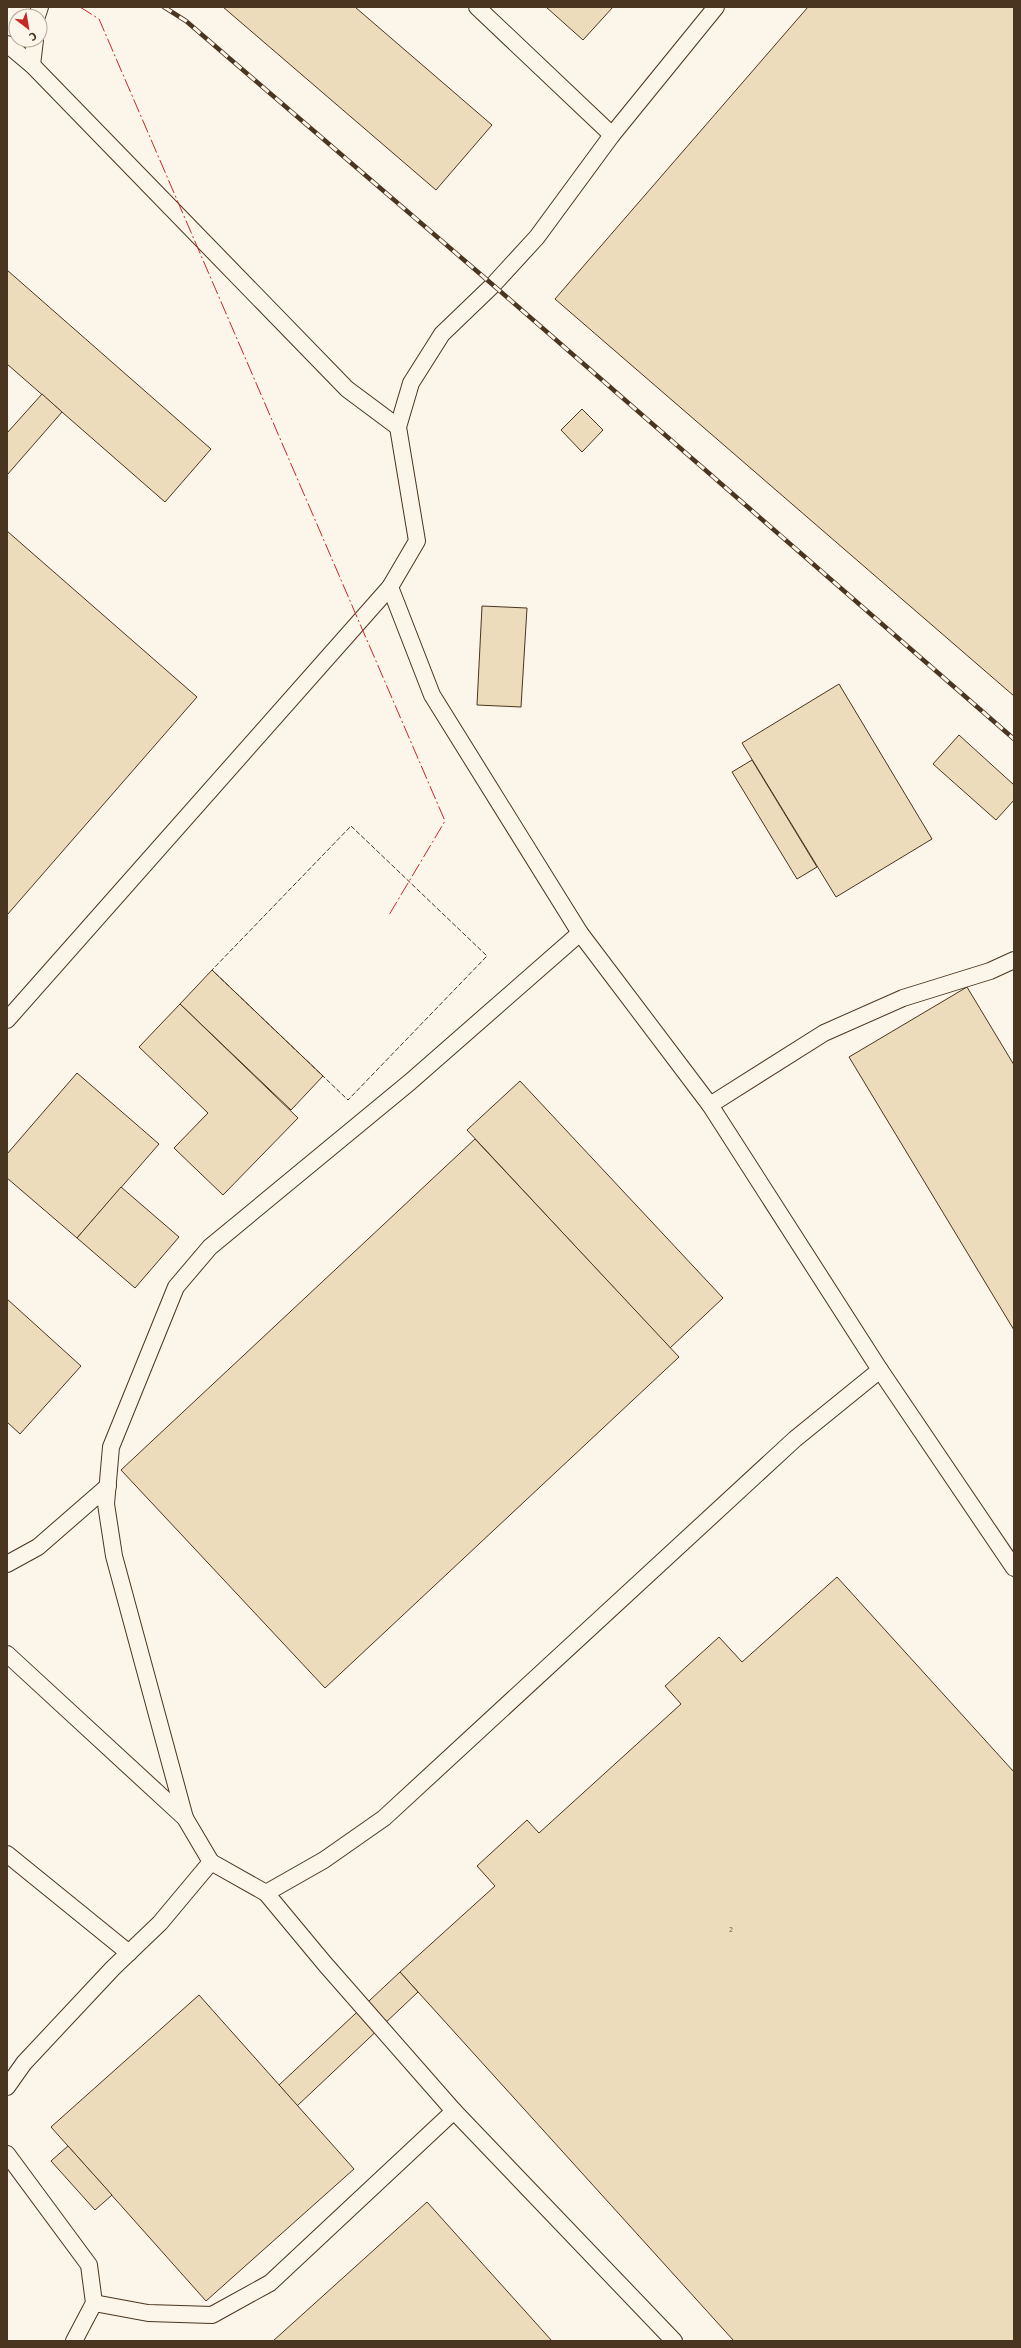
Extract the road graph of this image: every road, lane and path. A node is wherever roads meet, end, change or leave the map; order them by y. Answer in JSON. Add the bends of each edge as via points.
{"nodes":[{"id":1,"x":477,"y":7,"type":"edge"},
{"id":2,"x":716,"y":7,"type":"edge"},
{"id":3,"x":7,"y":44,"type":"edge"},
{"id":4,"x":33,"y":48,"type":"edge"},
{"id":5,"x":32,"y":65,"type":"junction"},
{"id":6,"x":612,"y":135,"type":"junction"},
{"id":7,"x":398,"y":427,"type":"junction"},
{"id":8,"x":390,"y":587,"type":"junction"},
{"id":9,"x":580,"y":933,"type":"junction"},
{"id":10,"x":1014,"y":960,"type":"edge"},
{"id":11,"x":7,"y":1020,"type":"edge"},
{"id":12,"x":710,"y":1105,"type":"junction"},
{"id":13,"x":880,"y":1370,"type":"junction"},
{"id":14,"x":108,"y":1486,"type":"junction"},
{"id":15,"x":7,"y":1564,"type":"edge"},
{"id":16,"x":1014,"y":1568,"type":"edge"},
{"id":17,"x":7,"y":1654,"type":"edge"},
{"id":18,"x":185,"y":1818,"type":"junction"},
{"id":19,"x":7,"y":1854,"type":"edge"},
{"id":20,"x":211,"y":1862,"type":"junction"},
{"id":21,"x":266,"y":1893,"type":"junction"},
{"id":22,"x":129,"y":1953,"type":"junction"},
{"id":23,"x":7,"y":2087,"type":"edge"},
{"id":24,"x":454,"y":2111,"type":"junction"},
{"id":25,"x":7,"y":2154,"type":"edge"},
{"id":26,"x":94,"y":2303,"type":"junction"},
{"id":27,"x":74,"y":2341,"type":"edge"},
{"id":28,"x":674,"y":2341,"type":"edge"}],
"edges":[{"from":1,"to":6,"type":"lane"},
{"from":2,"to":6,"type":"lane"},
{"from":3,"to":5,"type":"lane"},
{"from":4,"to":5,"type":"lane"},
{"from":5,"to":7,"type":"lane","via":[[348,389]]},
{"from":6,"to":7,"type":"lane","via":[[537,237],[493,285],[442,334],[411,383]]},
{"from":7,"to":8,"type":"lane","via":[[417,541]]},
{"from":8,"to":9,"type":"lane","via":[[432,695]]},
{"from":8,"to":11,"type":"lane"},
{"from":9,"to":12,"type":"lane"},
{"from":9,"to":14,"type":"lane","via":[[410,1082],[210,1247],[176,1287],[111,1447]]},
{"from":10,"to":12,"type":"lane","via":[[990,971],[903,998],[824,1033]]},
{"from":12,"to":13,"type":"lane"},
{"from":13,"to":16,"type":"lane"},
{"from":13,"to":21,"type":"lane","via":[[795,1439],[384,1818],[324,1860]]},
{"from":14,"to":15,"type":"lane","via":[[38,1547]]},
{"from":14,"to":18,"type":"lane","via":[[106,1504],[114,1556]]},
{"from":17,"to":18,"type":"lane"},
{"from":18,"to":20,"type":"lane"},
{"from":19,"to":22,"type":"lane"},
{"from":20,"to":21,"type":"lane"},
{"from":20,"to":22,"type":"lane","via":[[160,1923]]},
{"from":21,"to":24,"type":"lane"},
{"from":22,"to":23,"type":"lane","via":[[24,2063]]},
{"from":24,"to":26,"type":"lane","via":[[270,2283],[212,2315],[148,2314]]},
{"from":24,"to":28,"type":"lane"},
{"from":25,"to":26,"type":"lane","via":[[89,2265]]},
{"from":26,"to":27,"type":"lane"}]}
